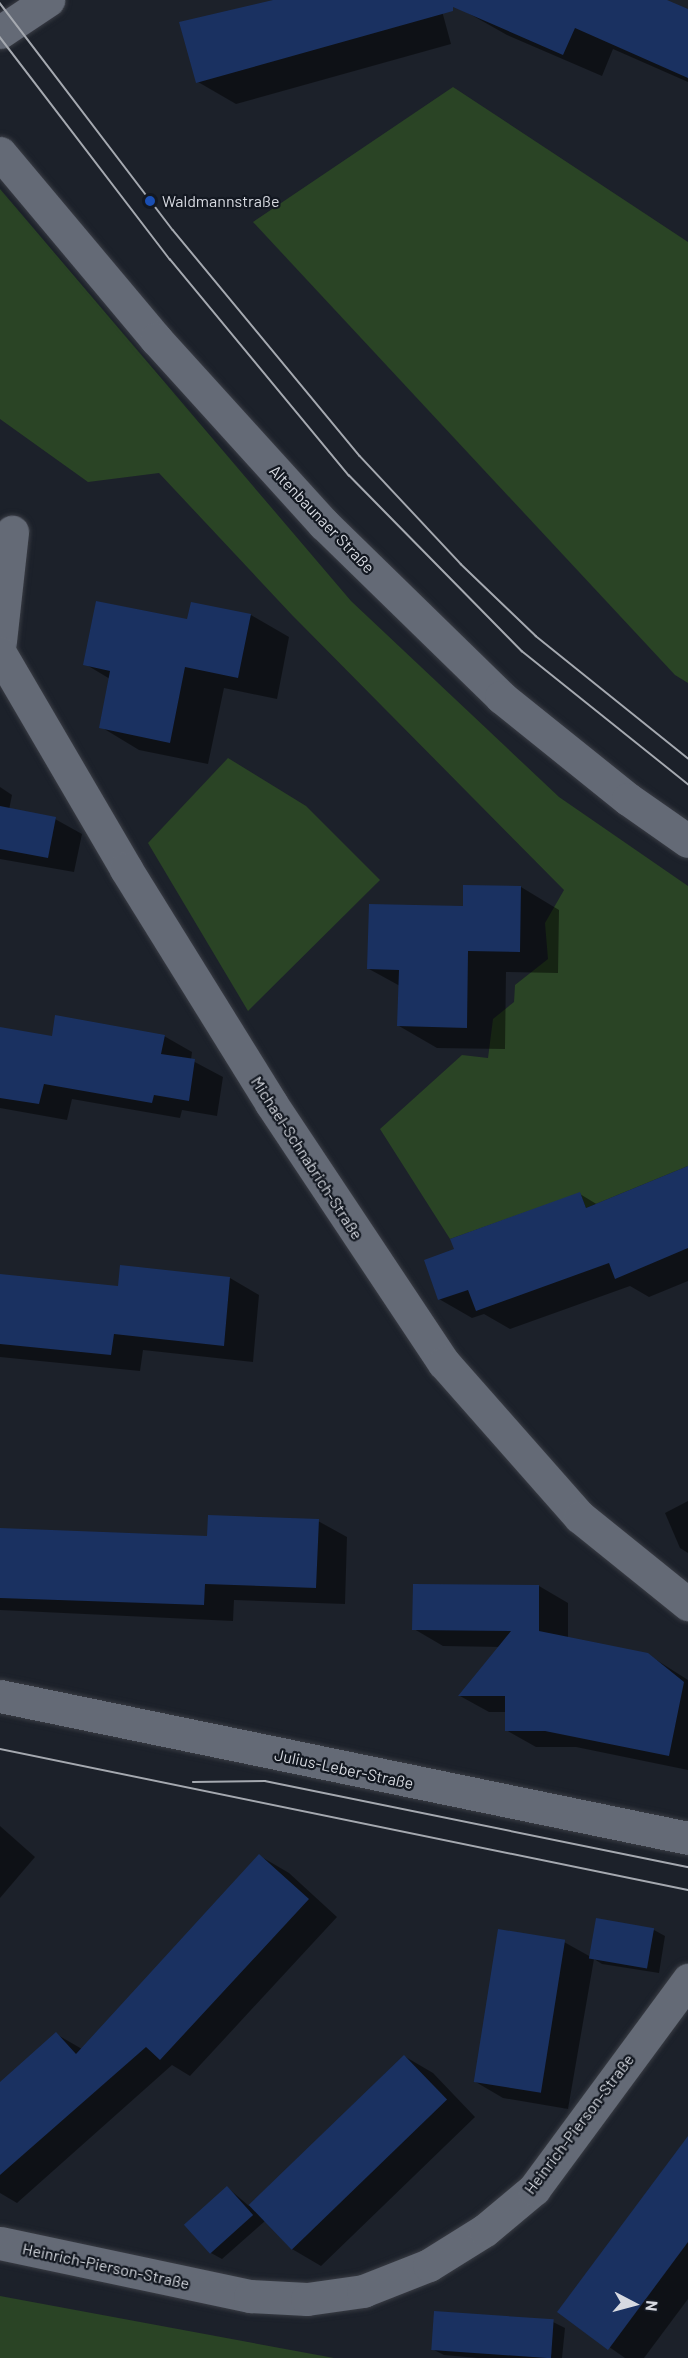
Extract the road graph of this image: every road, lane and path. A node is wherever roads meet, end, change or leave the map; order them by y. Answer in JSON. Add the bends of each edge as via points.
{"nodes":[{"id":1,"x":48,"y":0,"type":"edge"},
{"id":2,"x":0,"y":32,"type":"edge"},
{"id":3,"x":0,"y":153,"type":"edge"},
{"id":4,"x":12,"y":532,"type":"dead end"},
{"id":5,"x":0,"y":640,"type":"edge"},
{"id":6,"x":0,"y":653,"type":"edge"},
{"id":7,"x":688,"y":841,"type":"edge"},
{"id":8,"x":688,"y":1604,"type":"edge"},
{"id":9,"x":0,"y":1696,"type":"edge"},
{"id":10,"x":688,"y":1838,"type":"edge"},
{"id":11,"x":688,"y":1980,"type":"edge"},
{"id":12,"x":0,"y":2243,"type":"edge"}],
"edges":[{"from":1,"to":2,"type":"street"},
{"from":3,"to":7,"type":"street","name":"Altenbaunaer Straße","via":[[156,339],[324,524],[501,697],[628,800]]},
{"from":4,"to":5,"type":"street"},
{"from":6,"to":8,"type":"street","name":"Michael-Schnabrich-Straße","via":[[235,1045],[317,1176],[444,1363],[580,1517]]},
{"from":9,"to":10,"type":"street","name":"Julius-Leber-Straße"},
{"from":11,"to":12,"type":"street","name":"Heinrich-Pierson-Straße","via":[[534,2189],[486,2230],[429,2265],[363,2291],[307,2299],[250,2296]]}]}
